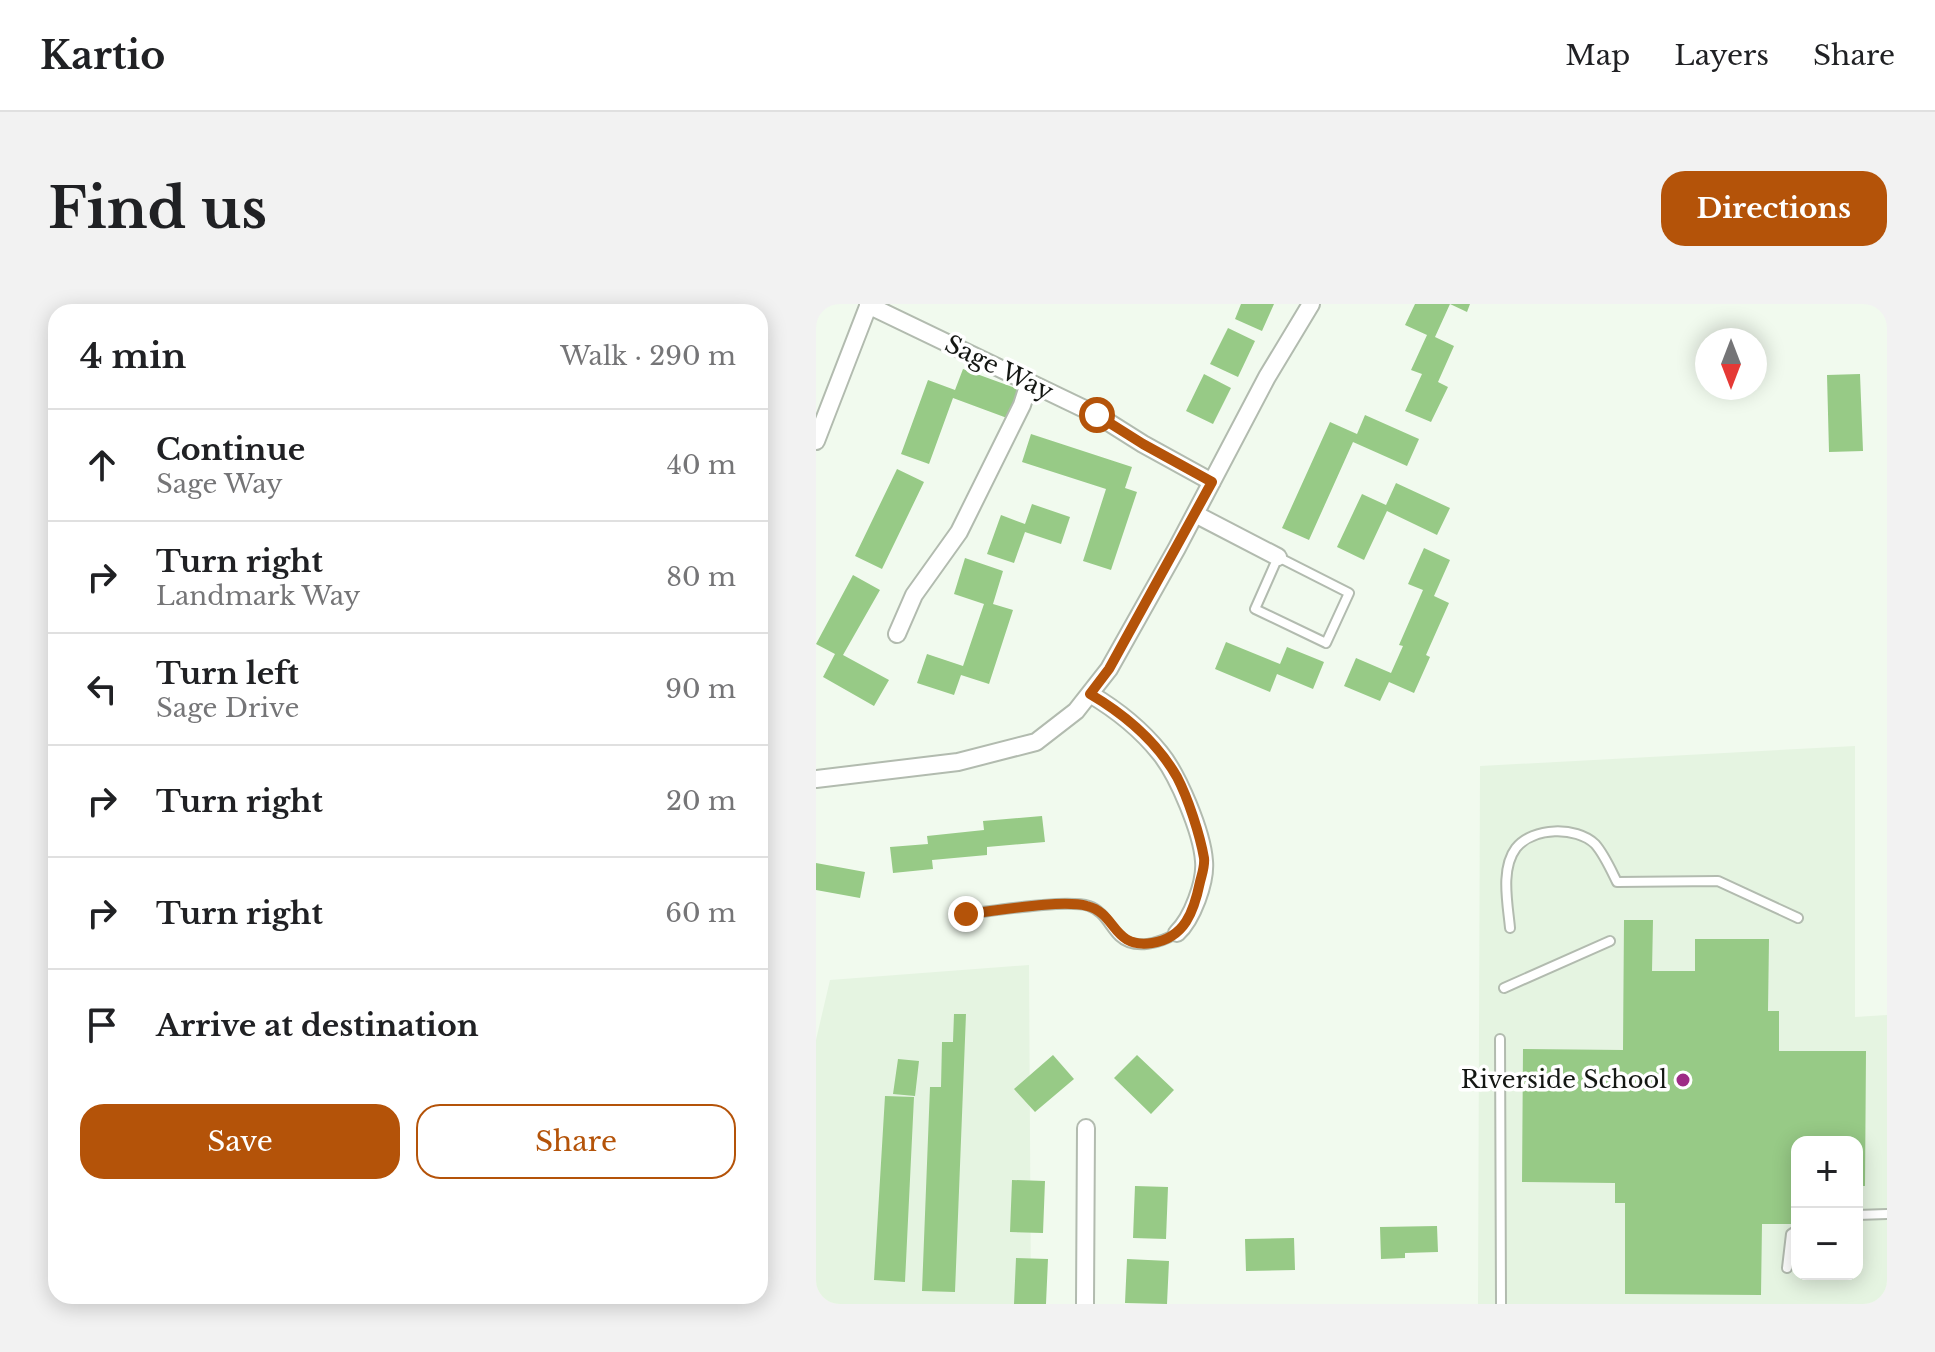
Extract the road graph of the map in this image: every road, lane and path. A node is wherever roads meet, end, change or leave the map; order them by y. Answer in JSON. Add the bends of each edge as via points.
{"nodes":[{"id":1,"x":1311,"y":304,"type":"edge"},
{"id":2,"x":868,"y":305,"type":"edge"},
{"id":3,"x":1029,"y":383,"type":"junction"},
{"id":4,"x":816,"y":441,"type":"edge"},
{"id":5,"x":1212,"y":482,"type":"junction"},
{"id":6,"x":1195,"y":514,"type":"junction"},
{"id":7,"x":1278,"y":557,"type":"junction"},
{"id":8,"x":897,"y":634,"type":"dead end"},
{"id":9,"x":1090,"y":694,"type":"junction"},
{"id":10,"x":816,"y":779,"type":"edge"},
{"id":11,"x":966,"y":914,"type":"dead end"},
{"id":12,"x":1798,"y":918,"type":"dead end"},
{"id":13,"x":1510,"y":928,"type":"dead end"},
{"id":14,"x":1177,"y":933,"type":"joint"},
{"id":15,"x":1610,"y":941,"type":"dead end"},
{"id":16,"x":1504,"y":988,"type":"dead end"},
{"id":17,"x":1500,"y":1039,"type":"dead end"},
{"id":18,"x":1086,"y":1128,"type":"dead end"},
{"id":19,"x":1887,"y":1214,"type":"edge"},
{"id":20,"x":1863,"y":1215,"type":"edge"},
{"id":21,"x":1791,"y":1234,"type":"edge"},
{"id":22,"x":1787,"y":1268,"type":"dead end"},
{"id":23,"x":1085,"y":1304,"type":"edge"},
{"id":24,"x":1501,"y":1304,"type":"edge"}],
"edges":[{"from":1,"to":5,"type":"street"},
{"from":2,"to":3,"type":"street","name":"Sage Way"},
{"from":2,"to":4,"type":"street"},
{"from":3,"to":5,"type":"street","name":"Sage Way","via":[[1097,415]]},
{"from":3,"to":8,"type":"street","via":[[959,532],[914,595]]},
{"from":5,"to":6,"type":"street"},
{"from":6,"to":7,"type":"street"},
{"from":6,"to":9,"type":"street"},
{"from":7,"to":7,"type":"lane","via":[[1349,593],[1326,643],[1255,609]]},
{"from":9,"to":10,"type":"street","via":[[1036,742],[958,762]]},
{"from":9,"to":14,"type":"street","via":[[1121,713],[1177,778],[1205,862],[1195,910]]},
{"from":11,"to":14,"type":"lane","via":[[1089,906],[1125,940],[1152,943]]},
{"from":12,"to":13,"type":"lane","via":[[1718,881],[1617,882],[1596,845],[1578,833],[1555,832],[1533,836],[1516,848],[1507,887]]},
{"from":15,"to":16,"type":"lane"},
{"from":17,"to":24,"type":"lane"},
{"from":18,"to":23,"type":"street"},
{"from":19,"to":20,"type":"lane"},
{"from":21,"to":22,"type":"lane"}]}
